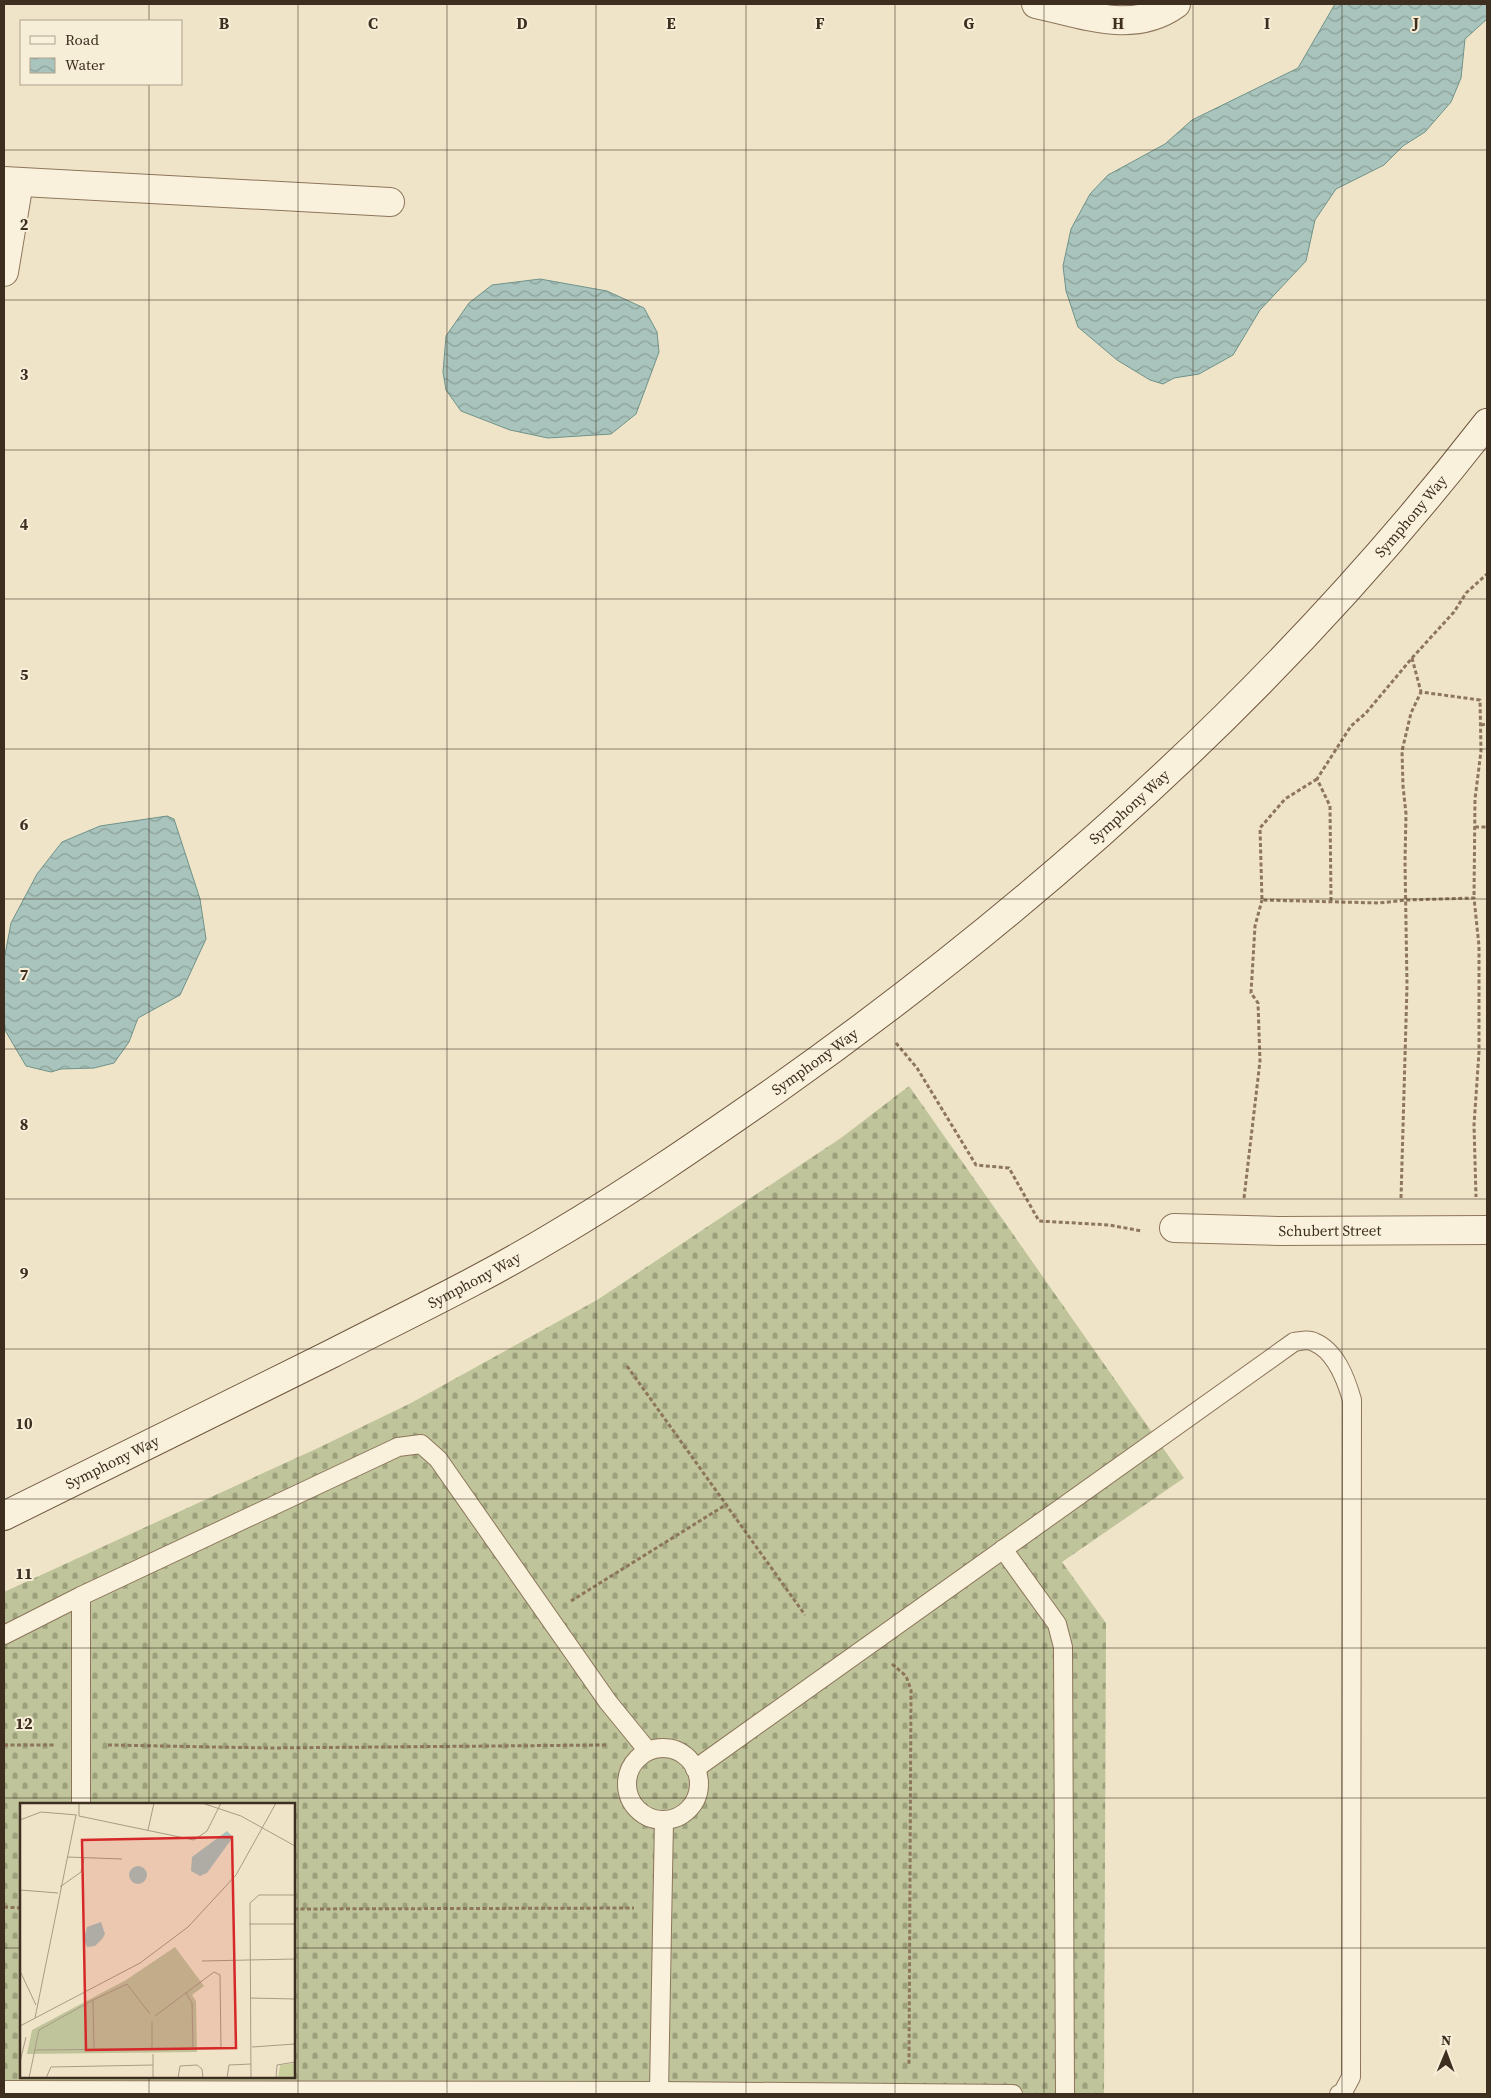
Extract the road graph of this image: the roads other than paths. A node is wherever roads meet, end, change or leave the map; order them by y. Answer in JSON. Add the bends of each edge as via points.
{"nodes":[{"id":1,"x":1036,"y":4,"type":"edge"},
{"id":2,"x":1176,"y":4,"type":"edge"},
{"id":3,"x":12,"y":182,"type":"edge"},
{"id":4,"x":390,"y":202,"type":"dead end"},
{"id":5,"x":4,"y":272,"type":"edge"},
{"id":6,"x":1487,"y":423,"type":"edge"},
{"id":7,"x":1174,"y":1228,"type":"road end"},
{"id":8,"x":1482,"y":1230,"type":"edge"},
{"id":9,"x":4,"y":1516,"type":"edge"},
{"id":10,"x":1003,"y":1549,"type":"junction"},
{"id":11,"x":81,"y":1596,"type":"junction"},
{"id":12,"x":4,"y":1634,"type":"edge"},
{"id":13,"x":644,"y":1746,"type":"junction"},
{"id":14,"x":695,"y":1769,"type":"junction"},
{"id":15,"x":80,"y":1803,"type":"edge"},
{"id":16,"x":664,"y":1820,"type":"junction"},
{"id":17,"x":79,"y":2083,"type":"edge"},
{"id":18,"x":4,"y":2090,"type":"edge"},
{"id":19,"x":659,"y":2091,"type":"junction"},
{"id":20,"x":909,"y":2093,"type":"edge"},
{"id":21,"x":1013,"y":2094,"type":"edge"},
{"id":22,"x":1065,"y":2094,"type":"edge"},
{"id":23,"x":1339,"y":2094,"type":"edge"}],
"edges":[{"from":1,"to":2,"type":"main road","via":[[1131,22],[1148,18]]},
{"from":3,"to":4,"type":"main road"},
{"from":3,"to":5,"type":"main road"},
{"from":6,"to":9,"type":"main road","name":"Symphony Way","via":[[1389,541],[1230,714],[1039,888],[838,1046],[693,1148],[554,1237],[411,1314]]},
{"from":7,"to":8,"type":"main road","name":"Schubert Street"},
{"from":10,"to":14,"type":"lane"},
{"from":10,"to":22,"type":"lane","via":[[1057,1624],[1063,1648]]},
{"from":10,"to":23,"type":"lane","via":[[1294,1342],[1313,1341],[1325,1349],[1344,1374],[1352,1400],[1351,2077]]},
{"from":11,"to":12,"type":"lane"},
{"from":11,"to":13,"type":"lane","via":[[398,1447],[422,1444],[438,1458],[608,1702]]},
{"from":11,"to":15,"type":"lane"},
{"from":13,"to":14,"type":"lane","via":[[678,1751]]},
{"from":13,"to":16,"type":"lane","via":[[630,1769],[626,1781],[628,1793],[633,1805],[643,1815]]},
{"from":14,"to":16,"type":"lane","via":[[699,1789],[694,1803],[684,1814]]},
{"from":16,"to":19,"type":"lane"},
{"from":17,"to":18,"type":"lane"},
{"from":17,"to":19,"type":"lane"},
{"from":19,"to":20,"type":"lane"},
{"from":20,"to":21,"type":"lane"}]}
